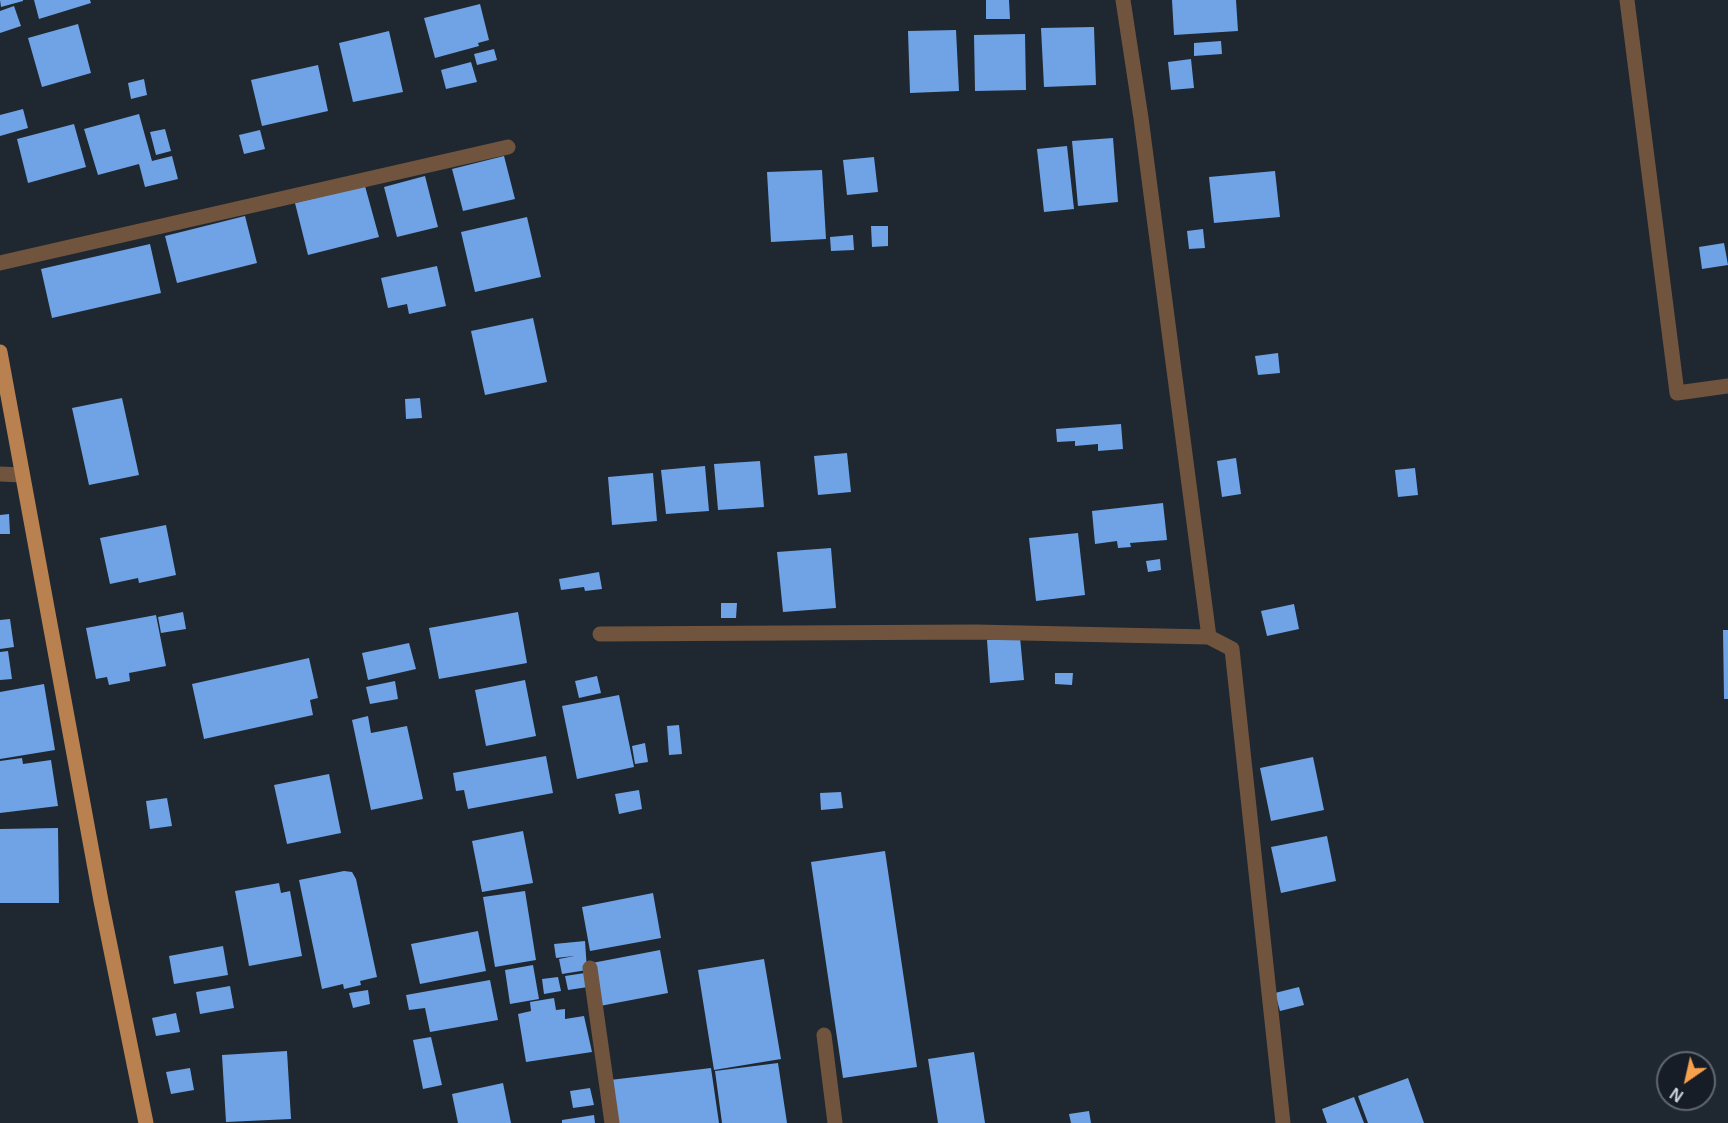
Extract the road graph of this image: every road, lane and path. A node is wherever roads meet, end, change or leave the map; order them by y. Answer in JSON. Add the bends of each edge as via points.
{"nodes":[{"id":1,"x":1123,"y":0,"type":"edge"},
{"id":2,"x":1627,"y":0,"type":"edge"},
{"id":3,"x":508,"y":147,"type":"dead end"},
{"id":4,"x":0,"y":263,"type":"edge"},
{"id":5,"x":0,"y":352,"type":"edge"},
{"id":6,"x":1728,"y":386,"type":"edge"},
{"id":7,"x":0,"y":474,"type":"edge"},
{"id":8,"x":22,"y":475,"type":"junction"},
{"id":9,"x":600,"y":634,"type":"dead end"},
{"id":10,"x":1209,"y":637,"type":"junction"},
{"id":11,"x":590,"y":968,"type":"dead end"},
{"id":12,"x":824,"y":1035,"type":"dead end"},
{"id":13,"x":146,"y":1123,"type":"edge"},
{"id":14,"x":612,"y":1123,"type":"edge"},
{"id":15,"x":836,"y":1123,"type":"edge"},
{"id":16,"x":1283,"y":1123,"type":"edge"}],
"edges":[{"from":1,"to":10,"type":"lane"},
{"from":2,"to":6,"type":"lane","via":[[1677,393]]},
{"from":3,"to":4,"type":"lane"},
{"from":5,"to":8,"type":"main road"},
{"from":7,"to":8,"type":"lane"},
{"from":8,"to":13,"type":"main road"},
{"from":9,"to":10,"type":"lane","via":[[975,632]]},
{"from":10,"to":16,"type":"lane","via":[[1232,649]]},
{"from":11,"to":14,"type":"lane"},
{"from":12,"to":15,"type":"lane"}]}
